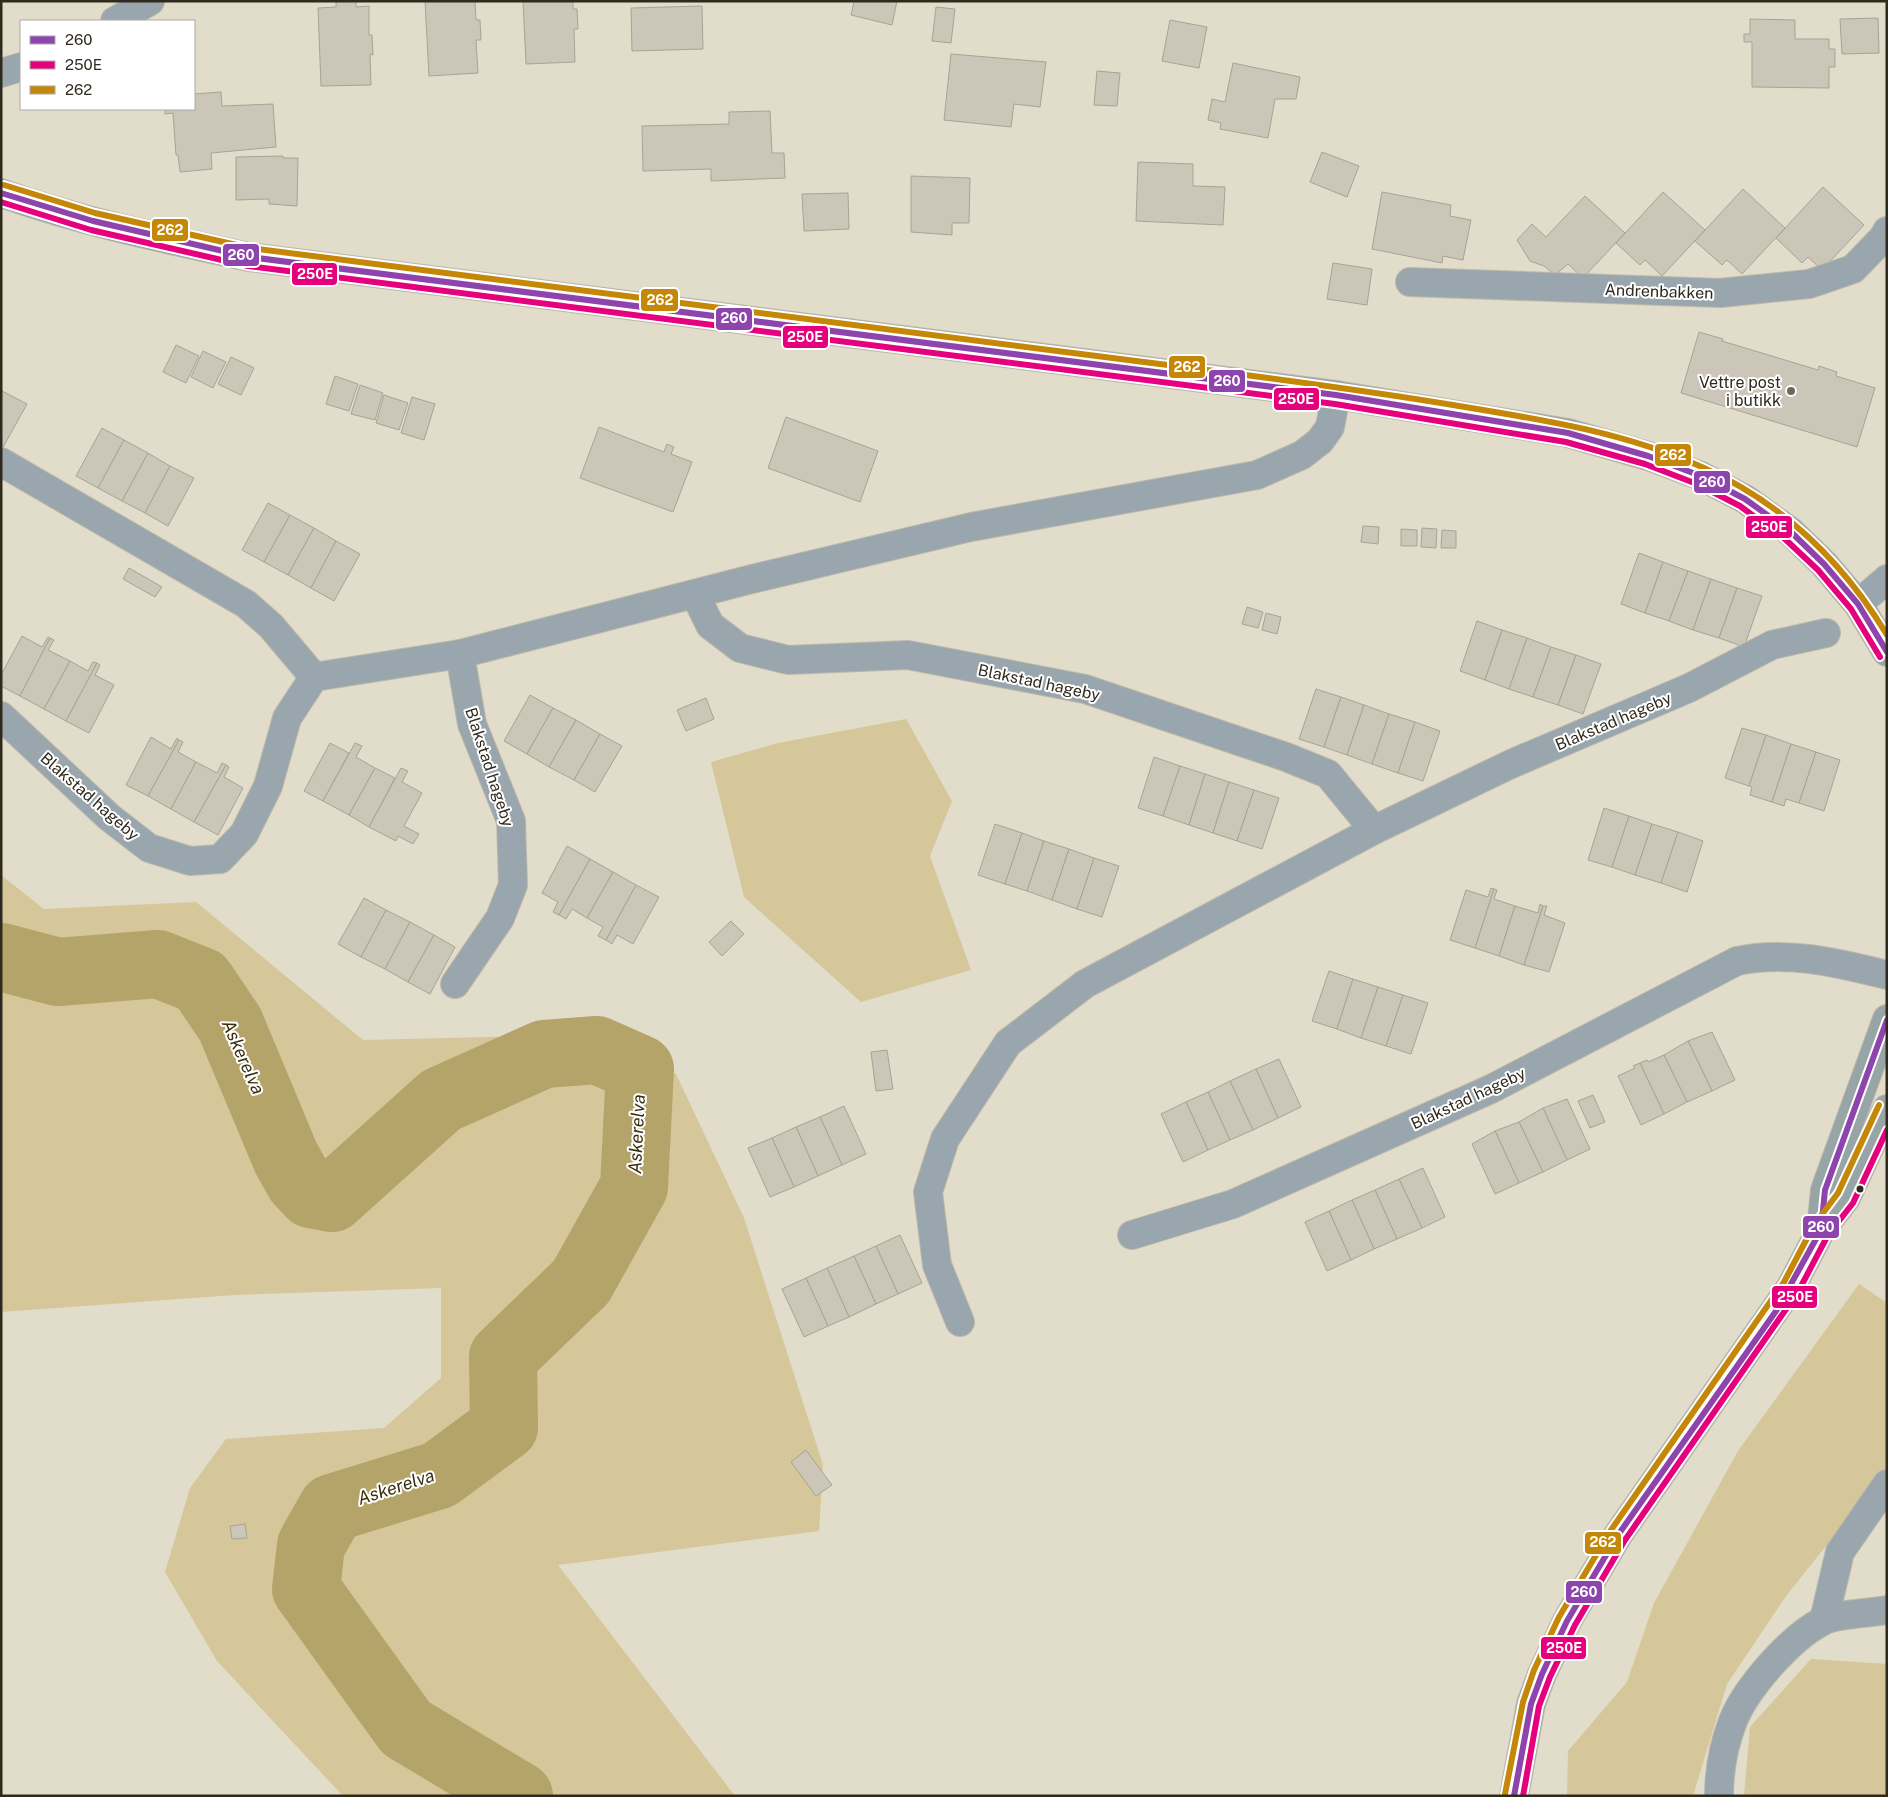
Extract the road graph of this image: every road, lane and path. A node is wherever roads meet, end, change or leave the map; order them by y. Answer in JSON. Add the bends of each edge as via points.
{"nodes":[{"id":1,"x":150,"y":1,"type":"edge"},
{"id":2,"x":117,"y":20,"type":"edge"},
{"id":3,"x":20,"y":67,"type":"edge"},
{"id":4,"x":1,"y":73,"type":"edge"},
{"id":5,"x":1,"y":193,"type":"edge"},
{"id":6,"x":1887,"y":231,"type":"edge"},
{"id":7,"x":1410,"y":282,"type":"dead end"},
{"id":8,"x":1336,"y":395,"type":"junction"},
{"id":9,"x":1,"y":462,"type":"edge"},
{"id":10,"x":1887,"y":579,"type":"edge"},
{"id":11,"x":695,"y":594,"type":"junction"},
{"id":12,"x":1858,"y":604,"type":"junction"},
{"id":13,"x":1826,"y":633,"type":"dead end"},
{"id":14,"x":1887,"y":652,"type":"edge"},
{"id":15,"x":460,"y":654,"type":"junction"},
{"id":16,"x":314,"y":677,"type":"junction"},
{"id":17,"x":1,"y":716,"type":"edge"},
{"id":18,"x":1374,"y":830,"type":"junction"},
{"id":19,"x":1887,"y":975,"type":"edge"},
{"id":20,"x":455,"y":984,"type":"dead end"},
{"id":21,"x":1887,"y":1019,"type":"edge"},
{"id":22,"x":1887,"y":1109,"type":"edge"},
{"id":23,"x":1821,"y":1230,"type":"junction"},
{"id":24,"x":1132,"y":1235,"type":"dead end"},
{"id":25,"x":960,"y":1322,"type":"dead end"},
{"id":26,"x":1887,"y":1484,"type":"edge"},
{"id":27,"x":1887,"y":1610,"type":"edge"},
{"id":28,"x":1824,"y":1620,"type":"junction"},
{"id":29,"x":1514,"y":1796,"type":"edge"},
{"id":30,"x":1719,"y":1796,"type":"edge"}],
"edges":[{"from":1,"to":2,"type":"street"},
{"from":3,"to":4,"type":"street"},
{"from":5,"to":8,"type":"main road","via":[[114,228],[249,257]]},
{"from":6,"to":7,"type":"street","name":"Andrenbakken","via":[[1853,269],[1809,284],[1720,293]]},
{"from":8,"to":11,"type":"street","via":[[1330,427],[1320,441],[1302,455],[1257,475],[971,527]]},
{"from":8,"to":12,"type":"main road","via":[[1568,432],[1701,476],[1745,498],[1791,532]]},
{"from":9,"to":16,"type":"street","via":[[246,604],[271,626]]},
{"from":10,"to":12,"type":"street"},
{"from":11,"to":15,"type":"street"},
{"from":11,"to":18,"type":"street","name":"Blakstad hageby","via":[[710,626],[740,648],[788,660],[908,654],[1085,689],[1286,757],[1328,774]]},
{"from":12,"to":14,"type":"main road"},
{"from":13,"to":18,"type":"street","name":"Blakstad hageby","via":[[1772,645],[1688,688],[1511,764]]},
{"from":15,"to":16,"type":"street"},
{"from":15,"to":20,"type":"street","name":"Blakstad hageby","via":[[472,724],[511,821],[513,885],[500,918]]},
{"from":16,"to":17,"type":"street","name":"Blakstad hageby","via":[[287,718],[268,786],[244,834],[220,858],[190,861],[149,848],[109,817]]},
{"from":18,"to":25,"type":"street","name":"Blakstad hageby","via":[[1085,984],[1008,1043],[945,1138],[928,1192],[937,1265]]},
{"from":19,"to":24,"type":"street","name":"Blakstad hageby","via":[[1848,965],[1780,956],[1736,961],[1491,1089],[1233,1204]]},
{"from":21,"to":23,"type":"main road","via":[[1826,1190]]},
{"from":22,"to":23,"type":"main road","via":[[1846,1198]]},
{"from":23,"to":29,"type":"main road","via":[[1776,1311],[1618,1535],[1567,1621],[1532,1704]]},
{"from":26,"to":28,"type":"street","via":[[1840,1552]]},
{"from":27,"to":28,"type":"street"},
{"from":28,"to":30,"type":"street","via":[[1788,1646],[1756,1683],[1733,1721],[1719,1777]]}]}
